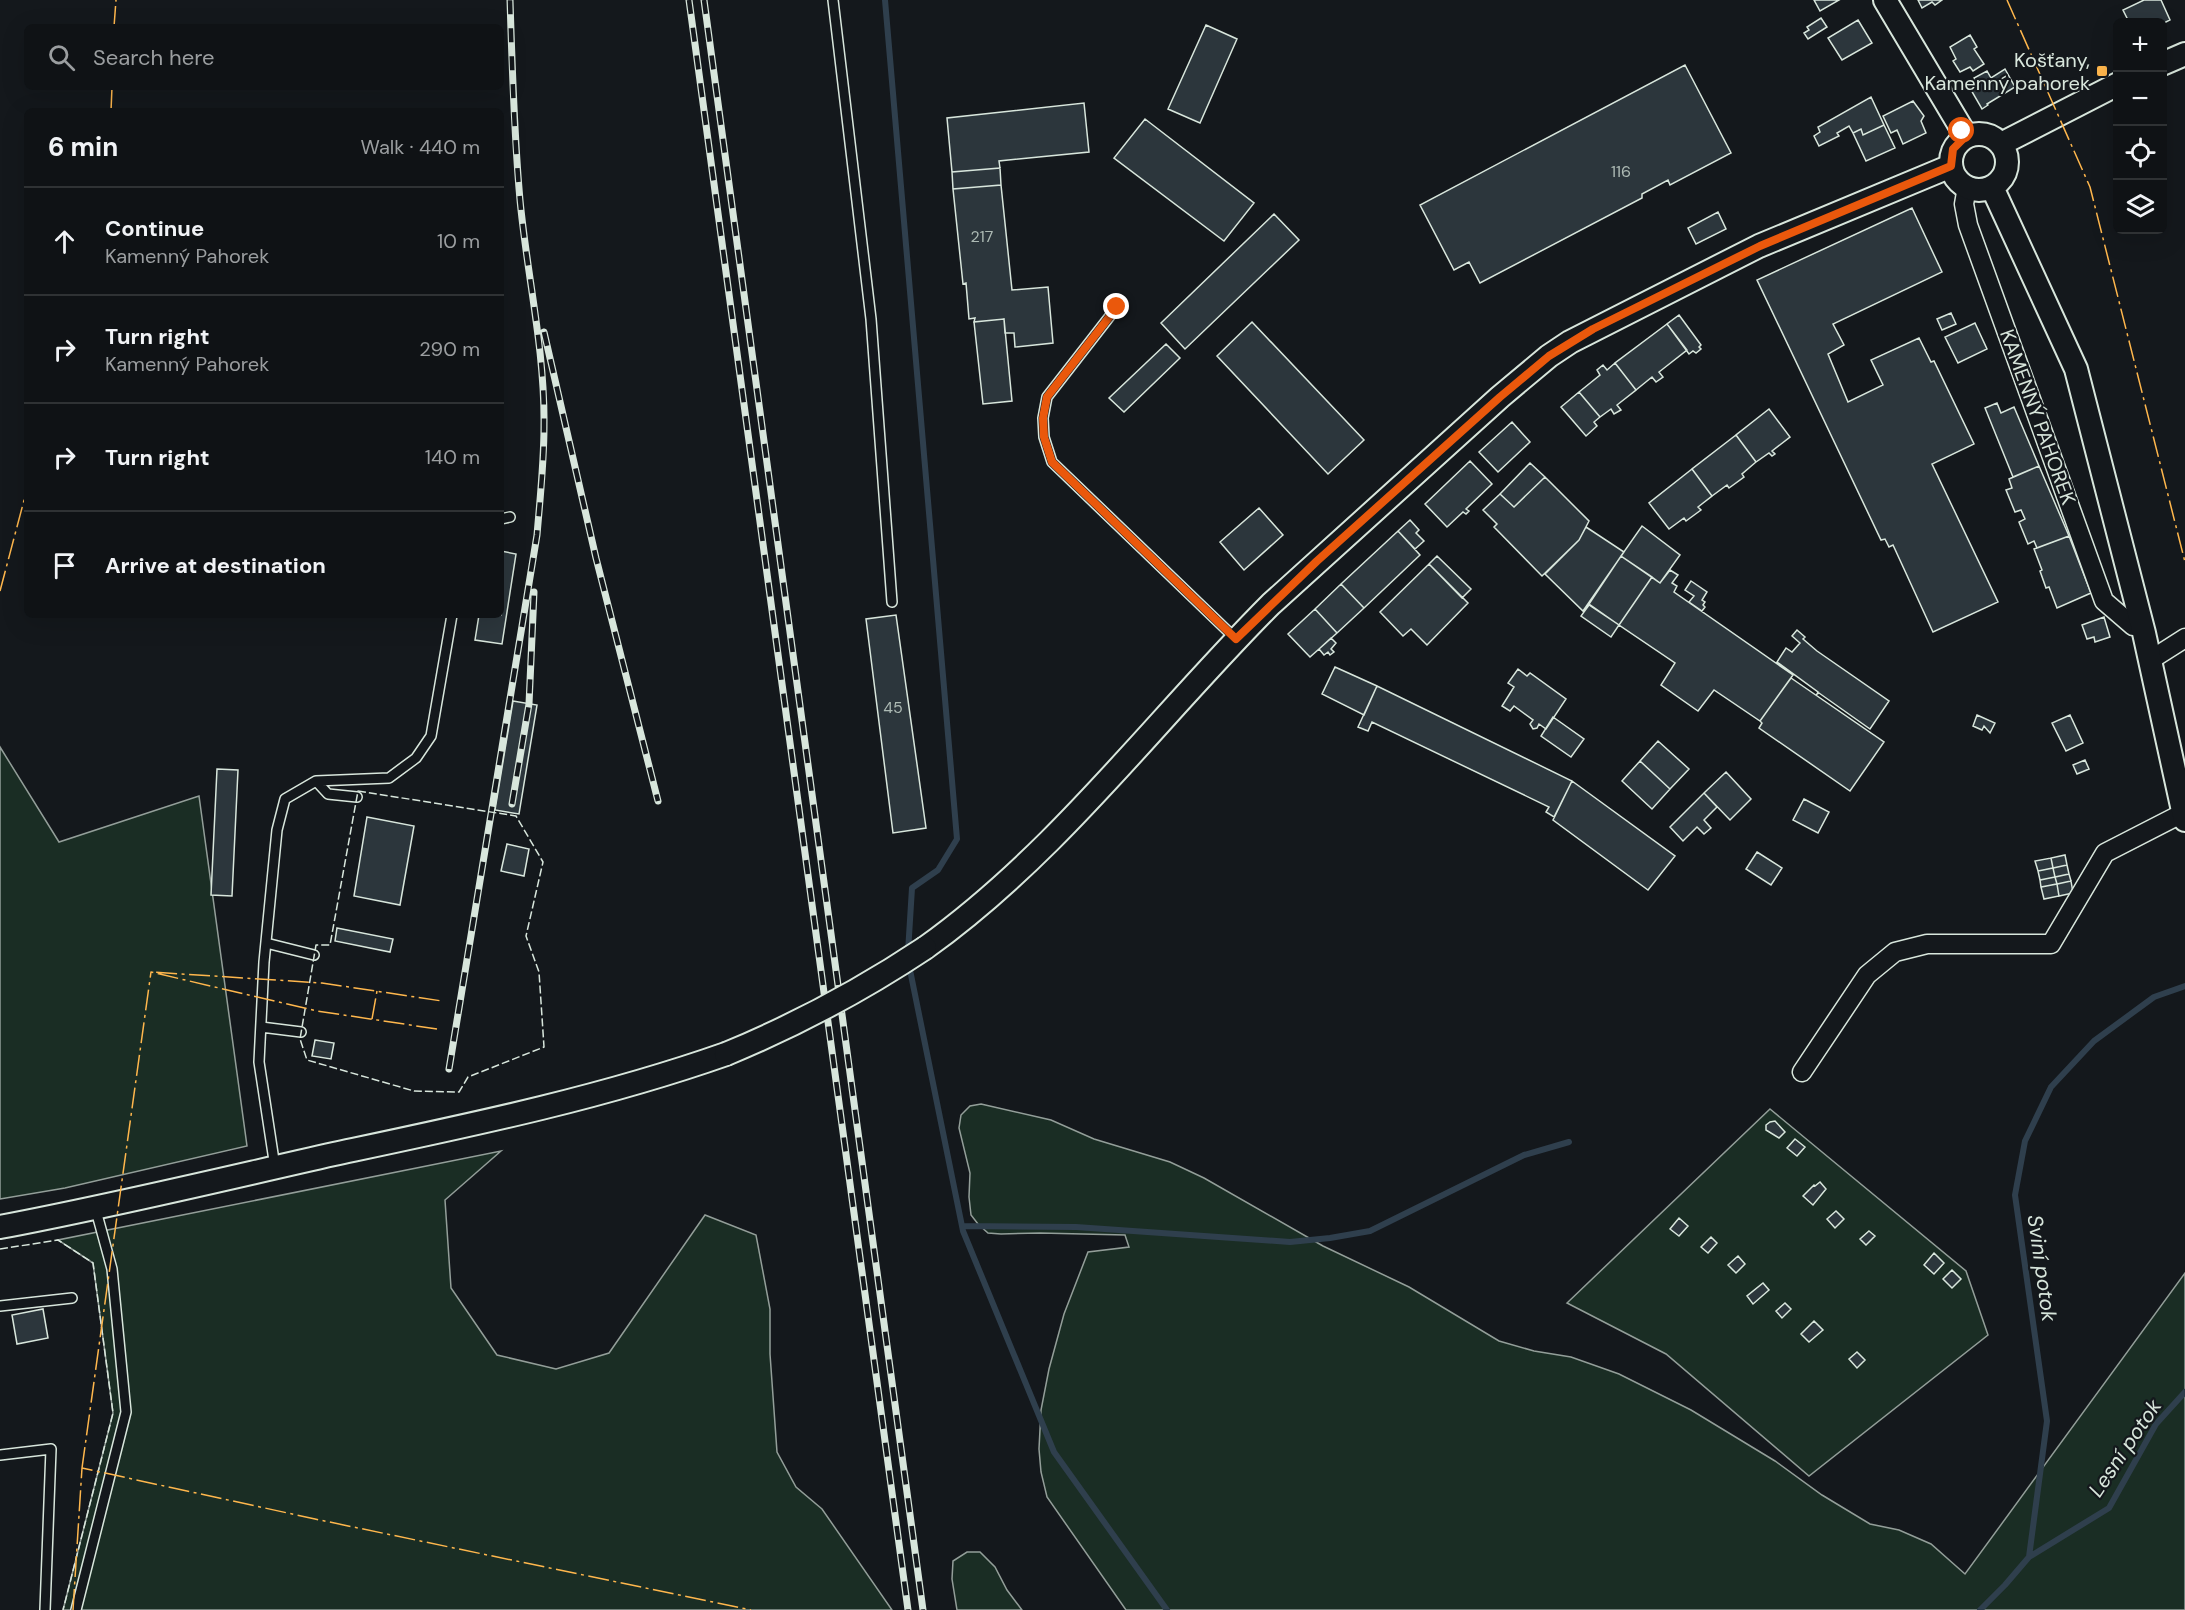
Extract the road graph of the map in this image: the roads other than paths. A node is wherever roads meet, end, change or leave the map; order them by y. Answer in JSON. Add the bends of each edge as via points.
{"nodes":[{"id":1,"x":832,"y":0,"type":"edge"},
{"id":2,"x":1885,"y":0,"type":"edge"},
{"id":3,"x":2185,"y":54,"type":"edge"},
{"id":4,"x":2167,"y":62,"type":"edge"},
{"id":5,"x":2113,"y":87,"type":"edge"},
{"id":6,"x":1966,"y":136,"type":"junction"},
{"id":7,"x":2001,"y":144,"type":"junction"},
{"id":8,"x":1951,"y":166,"type":"junction"},
{"id":9,"x":1966,"y":187,"type":"junction"},
{"id":10,"x":1992,"y":187,"type":"junction"},
{"id":11,"x":1117,"y":307,"type":"dead end"},
{"id":12,"x":892,"y":602,"type":"dead end"},
{"id":13,"x":451,"y":618,"type":"edge"},
{"id":14,"x":2142,"y":626,"type":"junction"},
{"id":15,"x":2185,"y":638,"type":"edge"},
{"id":16,"x":1236,"y":639,"type":"junction"},
{"id":17,"x":2149,"y":661,"type":"junction"},
{"id":18,"x":316,"y":781,"type":"junction"},
{"id":19,"x":357,"y":797,"type":"dead end"},
{"id":20,"x":2184,"y":817,"type":"edge"},
{"id":21,"x":266,"y":943,"type":"junction"},
{"id":22,"x":314,"y":955,"type":"dead end"},
{"id":23,"x":261,"y":1027,"type":"junction"},
{"id":24,"x":302,"y":1032,"type":"dead end"},
{"id":25,"x":1802,"y":1072,"type":"dead end"},
{"id":26,"x":275,"y":1167,"type":"junction"},
{"id":27,"x":95,"y":1207,"type":"junction"},
{"id":28,"x":0,"y":1227,"type":"edge"},
{"id":29,"x":72,"y":1298,"type":"dead end"},
{"id":30,"x":0,"y":1306,"type":"edge"},
{"id":31,"x":0,"y":1455,"type":"edge"},
{"id":32,"x":45,"y":1610,"type":"edge"},
{"id":33,"x":76,"y":1610,"type":"edge"}],
"edges":[{"from":1,"to":12,"type":"lane","via":[[871,319]]},
{"from":2,"to":6,"type":"street"},
{"from":3,"to":4,"type":"street"},
{"from":5,"to":7,"type":"street"},
{"from":6,"to":7,"type":"street","via":[[1984,134]]},
{"from":6,"to":8,"type":"street","via":[[1953,149]]},
{"from":7,"to":10,"type":"street","via":[[2007,167]]},
{"from":8,"to":9,"type":"street","via":[[1956,179]]},
{"from":8,"to":16,"type":"street","via":[[1760,246],[1593,329],[1549,356],[1317,561]]},
{"from":9,"to":10,"type":"street"},
{"from":9,"to":14,"type":"street","name":"KAMENNÝ PAHOREK","via":[[1968,225],[2104,601],[2133,626]]},
{"from":10,"to":14,"type":"street","name":"KAMENNÝ PAHOREK","via":[[2076,369]]},
{"from":11,"to":16,"type":"lane","via":[[1047,397],[1044,437],[1052,462]]},
{"from":13,"to":18,"type":"lane","via":[[431,736],[416,758],[389,778]]},
{"from":14,"to":17,"type":"street","name":"KAMENNÝ PAHOREK"},
{"from":15,"to":17,"type":"street"},
{"from":16,"to":26,"type":"street","bridge":true,"via":[[1062,830],[980,907],[925,948],[849,996],[774,1034],[682,1070],[602,1093]]},
{"from":17,"to":20,"type":"street","name":"KAMENNÝ PAHOREK"},
{"from":18,"to":19,"type":"lane","via":[[328,794]]},
{"from":18,"to":21,"type":"lane","via":[[285,800],[277,830]]},
{"from":20,"to":25,"type":"street","via":[[2105,853],[2051,944],[1927,944],[1895,952],[1867,975]]},
{"from":21,"to":22,"type":"lane"},
{"from":21,"to":23,"type":"lane"},
{"from":23,"to":24,"type":"lane"},
{"from":23,"to":26,"type":"lane","via":[[259,1062]]},
{"from":26,"to":27,"type":"street"},
{"from":27,"to":28,"type":"street"},
{"from":27,"to":33,"type":"lane","via":[[112,1269],[126,1412]]},
{"from":29,"to":30,"type":"lane"},
{"from":31,"to":32,"type":"lane","via":[[51,1449]]}]}
